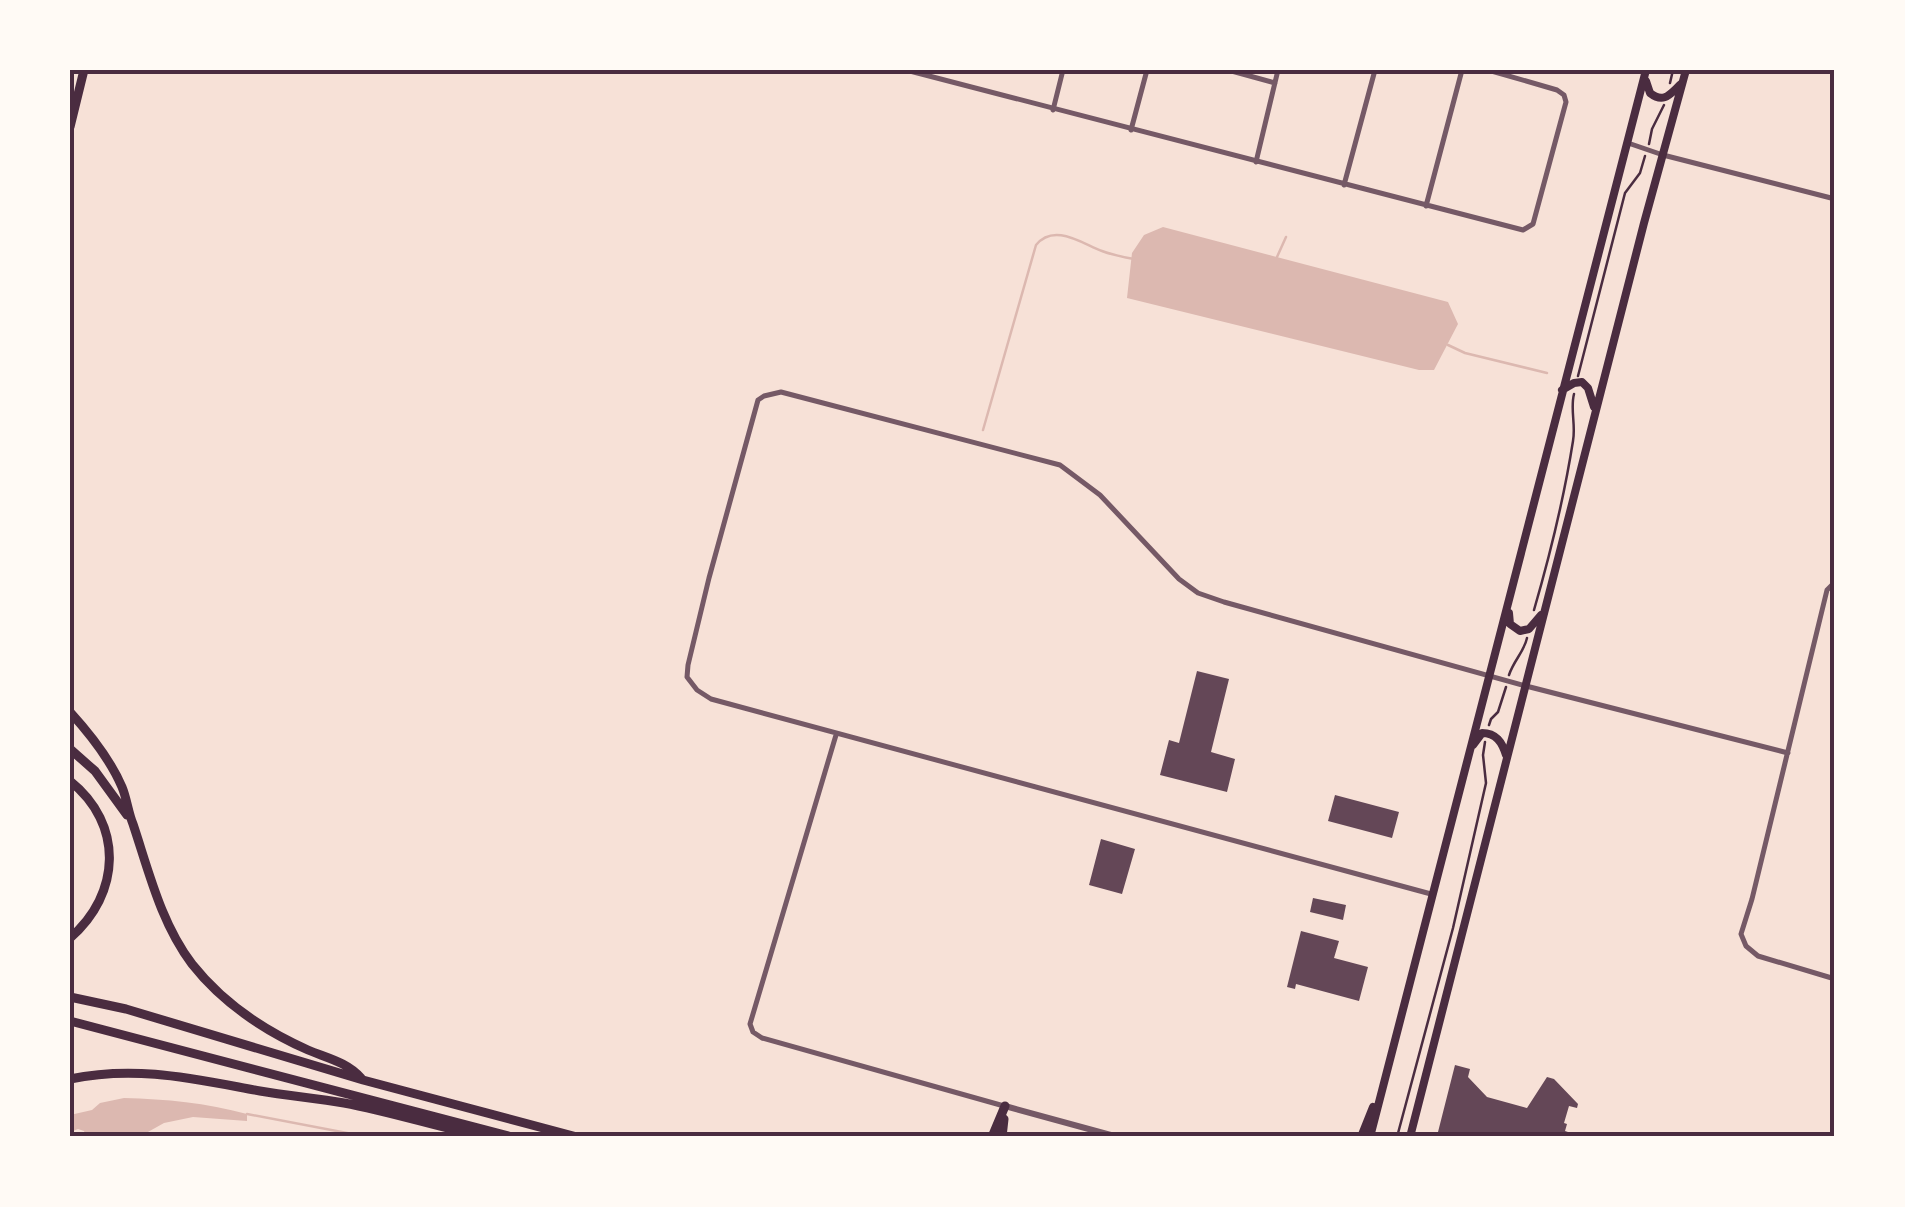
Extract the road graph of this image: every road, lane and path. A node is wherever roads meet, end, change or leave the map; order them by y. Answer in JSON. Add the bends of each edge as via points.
{"nodes":[{"id":1,"x":84,"y":70,"type":"edge"},
{"id":2,"x":908,"y":70,"type":"edge"},
{"id":3,"x":1063,"y":70,"type":"edge"},
{"id":4,"x":1148,"y":70,"type":"edge"},
{"id":5,"x":1228,"y":70,"type":"edge"},
{"id":6,"x":1278,"y":70,"type":"edge"},
{"id":7,"x":1375,"y":70,"type":"edge"},
{"id":8,"x":1462,"y":70,"type":"edge"},
{"id":9,"x":1488,"y":70,"type":"edge"},
{"id":10,"x":1673,"y":70,"type":"edge"},
{"id":11,"x":1686,"y":70,"type":"edge"},
{"id":12,"x":1646,"y":71,"type":"edge"},
{"id":13,"x":1683,"y":82,"type":"junction"},
{"id":14,"x":1275,"y":83,"type":"junction"},
{"id":15,"x":1668,"y":90,"type":"dead end"},
{"id":16,"x":1665,"y":102,"type":"dead end"},
{"id":17,"x":1053,"y":110,"type":"junction"},
{"id":18,"x":70,"y":127,"type":"edge"},
{"id":19,"x":1131,"y":130,"type":"junction"},
{"id":20,"x":1649,"y":142,"type":"dead end"},
{"id":21,"x":1628,"y":143,"type":"junction"},
{"id":22,"x":1663,"y":155,"type":"junction"},
{"id":23,"x":1644,"y":159,"type":"dead end"},
{"id":24,"x":1256,"y":162,"type":"junction"},
{"id":25,"x":1344,"y":185,"type":"junction"},
{"id":26,"x":1835,"y":199,"type":"edge"},
{"id":27,"x":1426,"y":206,"type":"junction"},
{"id":28,"x":1579,"y":374,"type":"dead end"},
{"id":29,"x":1562,"y":390,"type":"junction"},
{"id":30,"x":1575,"y":390,"type":"dead end"},
{"id":31,"x":1595,"y":412,"type":"junction"},
{"id":32,"x":1835,"y":582,"type":"edge"},
{"id":33,"x":1508,"y":604,"type":"junction"},
{"id":34,"x":1538,"y":612,"type":"junction"},
{"id":35,"x":1527,"y":636,"type":"dead end"},
{"id":36,"x":1510,"y":673,"type":"dead end"},
{"id":37,"x":1489,"y":676,"type":"junction"},
{"id":38,"x":1526,"y":686,"type":"junction"},
{"id":39,"x":1506,"y":691,"type":"dead end"},
{"id":40,"x":70,"y":712,"type":"edge"},
{"id":41,"x":1488,"y":729,"type":"dead end"},
{"id":42,"x":836,"y":735,"type":"junction"},
{"id":43,"x":1486,"y":741,"type":"dead end"},
{"id":44,"x":1470,"y":748,"type":"junction"},
{"id":45,"x":70,"y":749,"type":"edge"},
{"id":46,"x":1788,"y":753,"type":"junction"},
{"id":47,"x":1507,"y":760,"type":"junction"},
{"id":48,"x":70,"y":781,"type":"edge"},
{"id":49,"x":132,"y":821,"type":"junction"},
{"id":50,"x":1431,"y":894,"type":"junction"},
{"id":51,"x":70,"y":938,"type":"edge"},
{"id":52,"x":1835,"y":978,"type":"edge"},
{"id":53,"x":70,"y":997,"type":"edge"},
{"id":54,"x":70,"y":1021,"type":"edge"},
{"id":55,"x":70,"y":1079,"type":"edge"},
{"id":56,"x":363,"y":1080,"type":"junction"},
{"id":57,"x":1384,"y":1080,"type":"junction"},
{"id":58,"x":1005,"y":1106,"type":"junction"},
{"id":59,"x":1371,"y":1135,"type":"edge"},
{"id":60,"x":486,"y":1137,"type":"edge"},
{"id":61,"x":512,"y":1137,"type":"edge"},
{"id":62,"x":577,"y":1137,"type":"edge"},
{"id":63,"x":992,"y":1137,"type":"edge"},
{"id":64,"x":1002,"y":1137,"type":"edge"},
{"id":65,"x":1118,"y":1137,"type":"edge"},
{"id":66,"x":1361,"y":1137,"type":"edge"},
{"id":67,"x":1397,"y":1137,"type":"edge"},
{"id":68,"x":1410,"y":1137,"type":"edge"}],
"edges":[{"from":1,"to":18,"type":"highway"},
{"from":2,"to":17,"type":"street"},
{"from":3,"to":17,"type":"street"},
{"from":4,"to":19,"type":"street"},
{"from":5,"to":14,"type":"street"},
{"from":6,"to":14,"type":"street"},
{"from":7,"to":25,"type":"street"},
{"from":8,"to":27,"type":"street"},
{"from":9,"to":27,"type":"street","via":[[1564,95],[1533,224],[1518,230]]},
{"from":10,"to":15,"type":"path"},
{"from":11,"to":13,"type":"main road"},
{"from":12,"to":13,"type":"main road","via":[[1647,88],[1658,98]]},
{"from":12,"to":21,"type":"main road"},
{"from":13,"to":22,"type":"main road"},
{"from":14,"to":24,"type":"street"},
{"from":16,"to":20,"type":"path"},
{"from":17,"to":19,"type":"street"},
{"from":19,"to":24,"type":"street"},
{"from":21,"to":22,"type":"street"},
{"from":21,"to":29,"type":"main road"},
{"from":22,"to":26,"type":"street"},
{"from":22,"to":31,"type":"main road"},
{"from":23,"to":28,"type":"path","via":[[1625,193]]},
{"from":24,"to":25,"type":"street"},
{"from":25,"to":27,"type":"street"},
{"from":29,"to":31,"type":"main road","via":[[1582,382]]},
{"from":29,"to":33,"type":"main road"},
{"from":30,"to":34,"type":"path","via":[[1574,436]]},
{"from":31,"to":34,"type":"main road"},
{"from":32,"to":46,"type":"street","via":[[1826,590]]},
{"from":33,"to":34,"type":"main road","via":[[1510,624],[1520,631],[1530,628]]},
{"from":33,"to":37,"type":"main road"},
{"from":34,"to":38,"type":"main road"},
{"from":35,"to":36,"type":"path"},
{"from":37,"to":38,"type":"street"},
{"from":37,"to":42,"type":"street","via":[[1198,592],[1100,495],[1060,465],[781,392],[758,400],[687,677],[712,699]]},
{"from":37,"to":44,"type":"main road"},
{"from":38,"to":46,"type":"street"},
{"from":38,"to":47,"type":"main road"},
{"from":39,"to":41,"type":"path"},
{"from":40,"to":49,"type":"highway","via":[[115,772]]},
{"from":42,"to":50,"type":"street"},
{"from":42,"to":58,"type":"street","via":[[750,1024],[753,1032]]},
{"from":43,"to":67,"type":"path","via":[[1486,783]]},
{"from":44,"to":47,"type":"main road","via":[[1482,733],[1491,734]]},
{"from":44,"to":50,"type":"main road"},
{"from":45,"to":49,"type":"highway"},
{"from":46,"to":52,"type":"street","via":[[1741,934],[1758,956]]},
{"from":47,"to":68,"type":"main road"},
{"from":48,"to":51,"type":"highway","via":[[104,827],[110,868],[99,906]]},
{"from":49,"to":56,"type":"highway","via":[[166,919],[203,976],[266,1029],[352,1067]]},
{"from":50,"to":57,"type":"main road"},
{"from":53,"to":56,"type":"highway"},
{"from":54,"to":61,"type":"highway"},
{"from":55,"to":60,"type":"highway","via":[[176,1075],[343,1102]]},
{"from":56,"to":62,"type":"highway"},
{"from":57,"to":59,"type":"main road"},
{"from":57,"to":66,"type":"main road"},
{"from":58,"to":63,"type":"highway"},
{"from":58,"to":64,"type":"highway"},
{"from":58,"to":65,"type":"street"}]}
